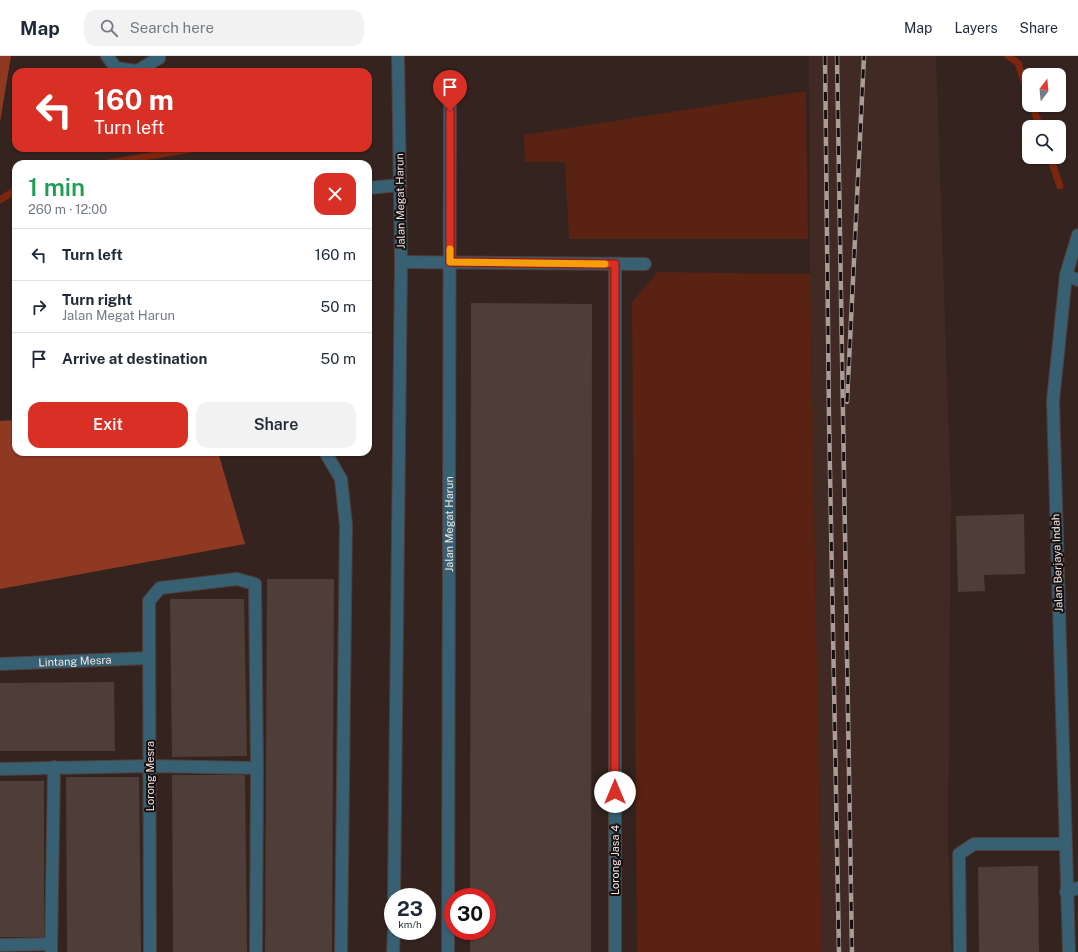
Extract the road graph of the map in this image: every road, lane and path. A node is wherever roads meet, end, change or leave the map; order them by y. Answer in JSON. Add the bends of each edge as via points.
{"nodes":[{"id":1,"x":107,"y":56,"type":"edge"},
{"id":2,"x":160,"y":56,"type":"edge"},
{"id":3,"x":398,"y":56,"type":"edge"},
{"id":4,"x":116,"y":68,"type":"edge"},
{"id":5,"x":142,"y":68,"type":"edge"},
{"id":6,"x":450,"y":96,"type":"dead end"},
{"id":7,"x":400,"y":185,"type":"junction"},
{"id":8,"x":372,"y":188,"type":"edge"},
{"id":9,"x":1078,"y":235,"type":"edge"},
{"id":10,"x":401,"y":262,"type":"junction"},
{"id":11,"x":450,"y":262,"type":"junction"},
{"id":12,"x":615,"y":264,"type":"junction"},
{"id":13,"x":645,"y":264,"type":"dead end"},
{"id":14,"x":1066,"y":275,"type":"junction"},
{"id":15,"x":1078,"y":280,"type":"edge"},
{"id":16,"x":327,"y":456,"type":"edge"},
{"id":17,"x":149,"y":658,"type":"junction"},
{"id":18,"x":0,"y":664,"type":"edge"},
{"id":19,"x":150,"y":766,"type":"junction"},
{"id":20,"x":54,"y":767,"type":"junction"},
{"id":21,"x":257,"y":768,"type":"junction"},
{"id":22,"x":0,"y":769,"type":"edge"},
{"id":23,"x":1065,"y":844,"type":"junction"},
{"id":24,"x":394,"y":888,"type":"edge"},
{"id":25,"x":1078,"y":888,"type":"edge"},
{"id":26,"x":1066,"y":892,"type":"junction"},
{"id":27,"x":394,"y":940,"type":"edge"},
{"id":28,"x":0,"y":945,"type":"edge"},
{"id":29,"x":51,"y":948,"type":"edge"},
{"id":30,"x":150,"y":952,"type":"edge"},
{"id":31,"x":256,"y":952,"type":"edge"},
{"id":32,"x":341,"y":952,"type":"edge"},
{"id":33,"x":393,"y":952,"type":"edge"},
{"id":34,"x":448,"y":952,"type":"edge"},
{"id":35,"x":615,"y":952,"type":"edge"},
{"id":36,"x":960,"y":952,"type":"edge"},
{"id":37,"x":1069,"y":952,"type":"edge"}],
"edges":[{"from":1,"to":4,"type":"street"},
{"from":2,"to":5,"type":"street"},
{"from":3,"to":7,"type":"street","name":"Jalan Megat Harun"},
{"from":6,"to":11,"type":"street","name":"Jalan Megat Harun"},
{"from":7,"to":8,"type":"street"},
{"from":7,"to":10,"type":"street","name":"Jalan Megat Harun"},
{"from":9,"to":14,"type":"street","name":"Jalan Berjaya Indah"},
{"from":10,"to":11,"type":"street"},
{"from":10,"to":24,"type":"street","name":"Jalan Megat Harun"},
{"from":11,"to":12,"type":"street"},
{"from":11,"to":34,"type":"street","name":"Jalan Megat Harun"},
{"from":12,"to":13,"type":"street"},
{"from":12,"to":35,"type":"street","name":"Lorong Jasa 4"},
{"from":14,"to":15,"type":"street"},
{"from":14,"to":23,"type":"street","name":"Jalan Berjaya Indah","via":[[1053,401]]},
{"from":16,"to":32,"type":"street","via":[[341,480],[346,525]]},
{"from":17,"to":18,"type":"street","name":"Lintang Mesra"},
{"from":17,"to":19,"type":"street","name":"Lorong Mesra"},
{"from":17,"to":21,"type":"street","name":"Lorong Mesra","via":[[149,600],[160,588],[237,579],[255,584]]},
{"from":19,"to":20,"type":"street"},
{"from":19,"to":21,"type":"street"},
{"from":19,"to":30,"type":"street","name":"Lorong Mesra"},
{"from":20,"to":22,"type":"street"},
{"from":20,"to":29,"type":"street"},
{"from":21,"to":31,"type":"street"},
{"from":23,"to":26,"type":"street","name":"Jalan Berjaya Indah"},
{"from":23,"to":36,"type":"street","via":[[974,844],[959,854]]},
{"from":25,"to":26,"type":"street"},
{"from":26,"to":37,"type":"street","name":"Jalan Berjaya Indah"},
{"from":27,"to":33,"type":"street"},
{"from":28,"to":29,"type":"street"}]}
